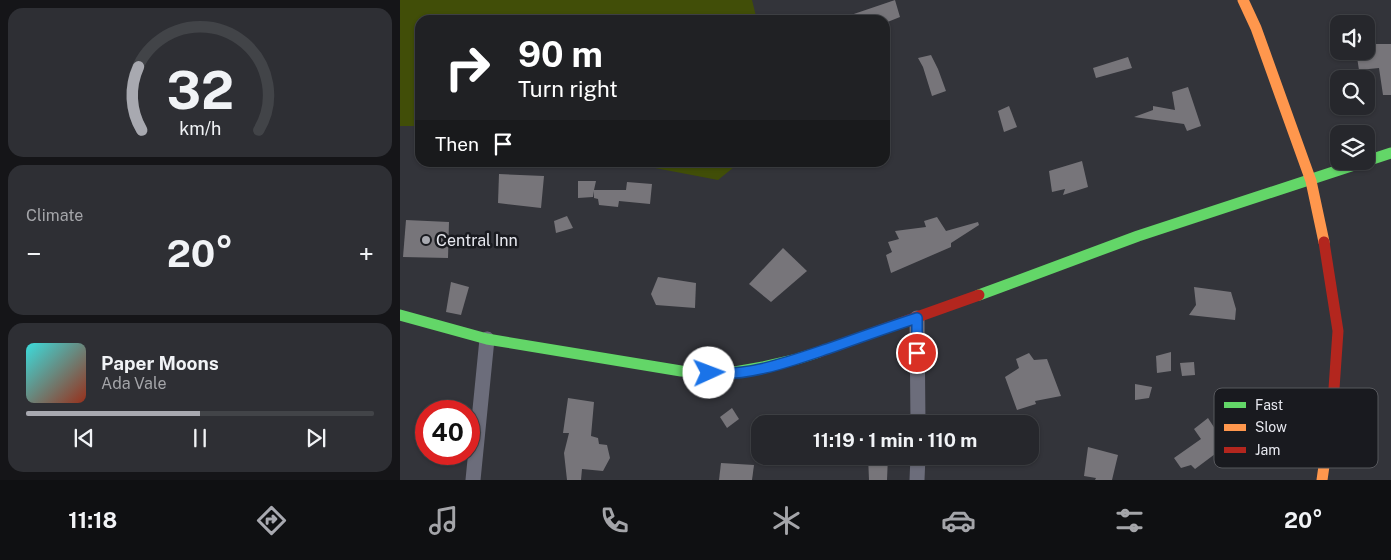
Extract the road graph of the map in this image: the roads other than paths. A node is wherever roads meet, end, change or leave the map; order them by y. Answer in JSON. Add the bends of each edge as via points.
{"nodes":[{"id":1,"x":1243,"y":0,"type":"edge"},
{"id":2,"x":1391,"y":153,"type":"edge"},
{"id":3,"x":1311,"y":181,"type":"junction"},
{"id":4,"x":400,"y":315,"type":"edge"},
{"id":5,"x":917,"y":318,"type":"junction"},
{"id":6,"x":487,"y":339,"type":"junction"},
{"id":7,"x":1335,"y":388,"type":"edge"},
{"id":8,"x":918,"y":415,"type":"edge"},
{"id":9,"x":918,"y":465,"type":"edge"},
{"id":10,"x":473,"y":480,"type":"edge"},
{"id":11,"x":917,"y":480,"type":"edge"}],
"edges":[{"from":1,"to":3,"type":"street"},
{"from":2,"to":3,"type":"street"},
{"from":3,"to":5,"type":"street","via":[[1138,236]]},
{"from":3,"to":7,"type":"street","via":[[1328,260],[1338,331]]},
{"from":4,"to":6,"type":"street"},
{"from":5,"to":6,"type":"street","via":[[797,359],[723,374],[681,371]]},
{"from":5,"to":8,"type":"street"},
{"from":6,"to":10,"type":"street"},
{"from":9,"to":11,"type":"street"}]}
